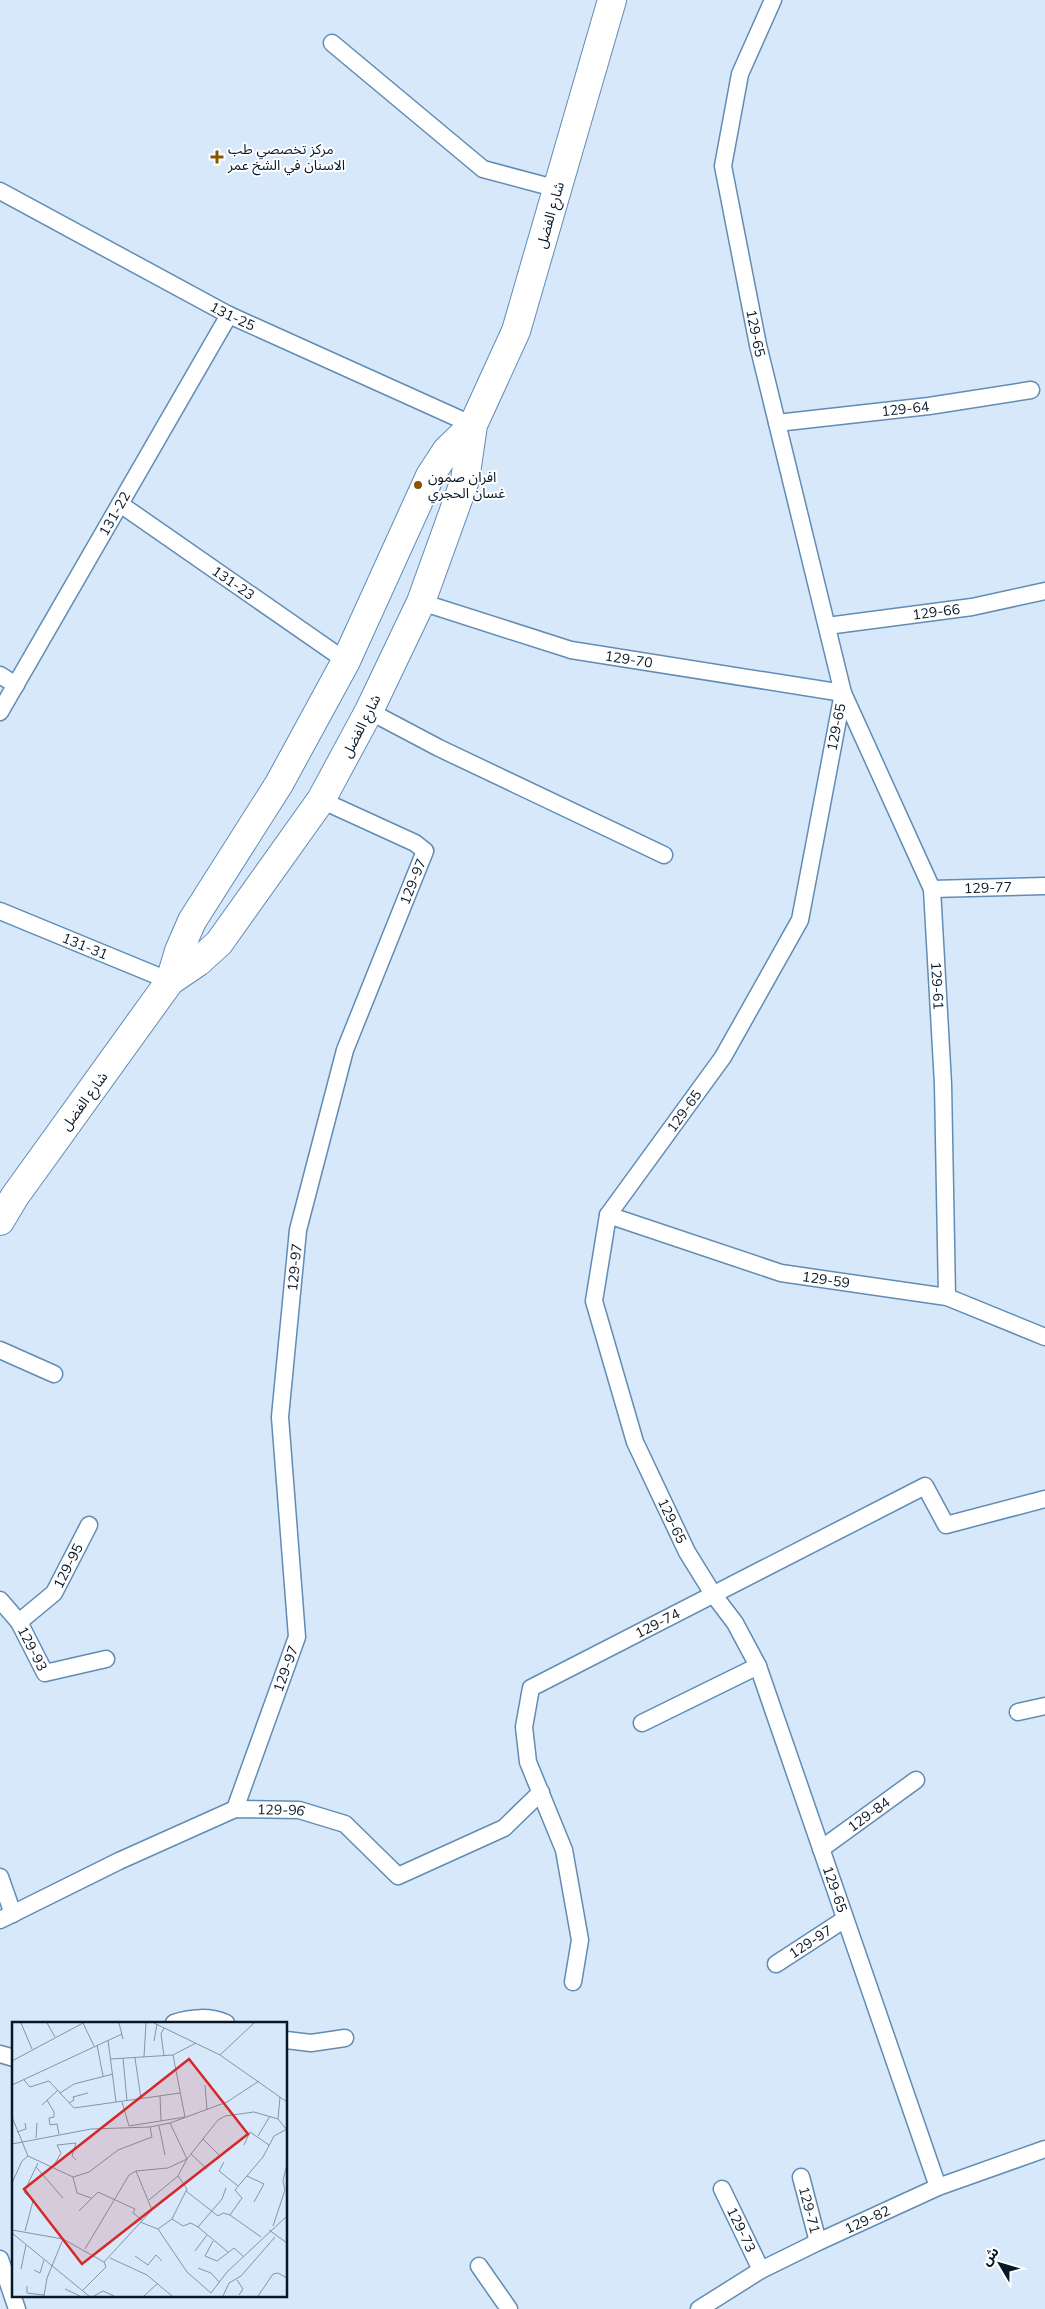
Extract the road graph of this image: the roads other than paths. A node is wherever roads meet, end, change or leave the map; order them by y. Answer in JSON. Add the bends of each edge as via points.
{"nodes":[{"id":1,"x":612,"y":0,"type":"edge"},
{"id":2,"x":773,"y":0,"type":"edge"},
{"id":3,"x":332,"y":43,"type":"dead end"},
{"id":4,"x":558,"y":189,"type":"junction"},
{"id":5,"x":0,"y":191,"type":"edge"},
{"id":6,"x":229,"y":315,"type":"junction"},
{"id":7,"x":1031,"y":390,"type":"dead end"},
{"id":8,"x":777,"y":423,"type":"junction"},
{"id":9,"x":473,"y":425,"type":"junction"},
{"id":10,"x":120,"y":504,"type":"junction"},
{"id":11,"x":1045,"y":591,"type":"edge"},
{"id":12,"x":421,"y":602,"type":"junction"},
{"id":13,"x":827,"y":626,"type":"junction"},
{"id":14,"x":346,"y":661,"type":"junction"},
{"id":15,"x":0,"y":675,"type":"edge"},
{"id":16,"x":16,"y":684,"type":"junction"},
{"id":17,"x":843,"y":693,"type":"junction"},
{"id":18,"x":369,"y":711,"type":"junction"},
{"id":19,"x":0,"y":712,"type":"edge"},
{"id":20,"x":321,"y":800,"type":"junction"},
{"id":21,"x":664,"y":855,"type":"dead end"},
{"id":22,"x":1045,"y":886,"type":"edge"},
{"id":23,"x":932,"y":889,"type":"junction"},
{"id":24,"x":0,"y":911,"type":"edge"},
{"id":25,"x":170,"y":981,"type":"junction"},
{"id":26,"x":608,"y":1215,"type":"junction"},
{"id":27,"x":0,"y":1221,"type":"edge"},
{"id":28,"x":947,"y":1297,"type":"junction"},
{"id":29,"x":1045,"y":1336,"type":"edge"},
{"id":30,"x":0,"y":1350,"type":"edge"},
{"id":31,"x":54,"y":1374,"type":"dead end"},
{"id":32,"x":1045,"y":1499,"type":"edge"},
{"id":33,"x":88,"y":1525,"type":"dead end"},
{"id":34,"x":713,"y":1594,"type":"junction"},
{"id":35,"x":0,"y":1600,"type":"edge"},
{"id":36,"x":19,"y":1622,"type":"junction"},
{"id":37,"x":106,"y":1659,"type":"dead end"},
{"id":38,"x":758,"y":1666,"type":"junction"},
{"id":39,"x":1045,"y":1706,"type":"edge"},
{"id":40,"x":1018,"y":1712,"type":"dead end"},
{"id":41,"x":642,"y":1723,"type":"dead end"},
{"id":42,"x":916,"y":1780,"type":"dead end"},
{"id":43,"x":540,"y":1792,"type":"junction"},
{"id":44,"x":235,"y":1809,"type":"junction"},
{"id":45,"x":821,"y":1849,"type":"junction"},
{"id":46,"x":0,"y":1877,"type":"edge"},
{"id":47,"x":6,"y":1917,"type":"edge"},
{"id":48,"x":846,"y":1919,"type":"junction"},
{"id":49,"x":776,"y":1964,"type":"dead end"},
{"id":50,"x":573,"y":1982,"type":"dead end"},
{"id":51,"x":177,"y":2022,"type":"edge"},
{"id":52,"x":224,"y":2022,"type":"edge"},
{"id":53,"x":346,"y":2038,"type":"dead end"},
{"id":54,"x":288,"y":2040,"type":"edge"},
{"id":55,"x":1045,"y":2149,"type":"edge"},
{"id":56,"x":802,"y":2177,"type":"dead end"},
{"id":57,"x":938,"y":2187,"type":"junction"},
{"id":58,"x":722,"y":2189,"type":"dead end"},
{"id":59,"x":818,"y":2242,"type":"junction"},
{"id":60,"x":0,"y":2259,"type":"edge"},
{"id":61,"x":478,"y":2266,"type":"dead end"},
{"id":62,"x":761,"y":2270,"type":"junction"},
{"id":63,"x":12,"y":2294,"type":"edge"},
{"id":64,"x":13,"y":2296,"type":"edge"},
{"id":65,"x":17,"y":2309,"type":"edge"},
{"id":66,"x":509,"y":2309,"type":"edge"},
{"id":67,"x":699,"y":2309,"type":"edge"}],
"edges":[{"from":1,"to":4,"type":"street","name":"شارع الفضل"},
{"from":2,"to":8,"type":"lane","name":"129-65","via":[[740,74],[723,166],[758,346]]},
{"from":3,"to":4,"type":"lane","via":[[483,169]]},
{"from":4,"to":9,"type":"street","name":"شارع الفضل","via":[[516,331]]},
{"from":5,"to":6,"type":"lane","name":"131-25"},
{"from":6,"to":9,"type":"lane","name":"131-25"},
{"from":6,"to":10,"type":"lane","name":"131-22"},
{"from":7,"to":8,"type":"lane","name":"129-64","via":[[929,406]]},
{"from":8,"to":13,"type":"lane","name":"129-65"},
{"from":9,"to":12,"type":"street","name":"شارع الفضل","via":[[465,480]]},
{"from":9,"to":14,"type":"street","name":"شارع الفضل","via":[[447,450],[430,476]]},
{"from":10,"to":14,"type":"lane","name":"131-23"},
{"from":10,"to":16,"type":"lane","name":"131-22"},
{"from":11,"to":13,"type":"lane","name":"129-66","via":[[972,607]]},
{"from":12,"to":17,"type":"lane","name":"129-70","via":[[571,650]]},
{"from":12,"to":18,"type":"street","name":"شارع الفضل"},
{"from":13,"to":17,"type":"lane","name":"129-65"},
{"from":14,"to":25,"type":"street","name":"شارع الفضل","via":[[279,784],[192,921]]},
{"from":15,"to":16,"type":"lane"},
{"from":16,"to":19,"type":"lane","name":"131-22"},
{"from":17,"to":23,"type":"lane","name":"129-61"},
{"from":17,"to":26,"type":"lane","name":"129-65","via":[[800,920],[723,1057]]},
{"from":18,"to":20,"type":"street","name":"شارع الفضل"},
{"from":18,"to":21,"type":"lane","via":[[439,748]]},
{"from":20,"to":25,"type":"street","name":"شارع الفضل","via":[[218,943]]},
{"from":20,"to":44,"type":"lane","name":"129-97","via":[[425,851],[345,1050],[298,1230],[280,1416],[297,1637]]},
{"from":22,"to":23,"type":"lane","name":"129-77"},
{"from":23,"to":28,"type":"lane","name":"129-61","via":[[943,1084]]},
{"from":24,"to":25,"type":"lane","name":"131-31"},
{"from":25,"to":27,"type":"street","name":"شارع الفضل"},
{"from":26,"to":28,"type":"lane","name":"129-59","via":[[781,1273]]},
{"from":26,"to":34,"type":"lane","name":"129-65","via":[[594,1301],[635,1442],[687,1552]]},
{"from":28,"to":29,"type":"lane","name":"129-59"},
{"from":30,"to":31,"type":"lane"},
{"from":32,"to":34,"type":"lane","name":"129-74","via":[[946,1525],[925,1486]]},
{"from":33,"to":36,"type":"lane","name":"129-95","via":[[54,1594]]},
{"from":34,"to":38,"type":"lane","name":"129-65","via":[[736,1624]]},
{"from":34,"to":43,"type":"lane","name":"129-74","via":[[531,1688],[524,1727],[528,1762]]},
{"from":35,"to":36,"type":"lane","name":"129-93"},
{"from":36,"to":37,"type":"lane","name":"129-93","via":[[45,1673]]},
{"from":38,"to":41,"type":"lane"},
{"from":38,"to":45,"type":"lane","name":"129-65"},
{"from":39,"to":40,"type":"lane"},
{"from":42,"to":45,"type":"lane","name":"129-84"},
{"from":43,"to":44,"type":"lane","name":"129-96","via":[[504,1828],[398,1876],[345,1824],[299,1810]]},
{"from":43,"to":50,"type":"lane","name":"129-74","via":[[564,1850],[579,1931]]},
{"from":44,"to":47,"type":"lane","name":"129-96"},
{"from":45,"to":48,"type":"lane","name":"129-65"},
{"from":46,"to":47,"type":"lane"},
{"from":48,"to":49,"type":"lane","name":"129-97"},
{"from":48,"to":57,"type":"lane","name":"129-65"},
{"from":51,"to":52,"type":"lane","via":[[216,2018]]},
{"from":53,"to":54,"type":"lane","via":[[310,2043]]},
{"from":55,"to":57,"type":"lane","name":"129-82"},
{"from":56,"to":59,"type":"lane","name":"129-71"},
{"from":57,"to":59,"type":"lane","name":"129-82"},
{"from":58,"to":62,"type":"lane","name":"129-73"},
{"from":59,"to":62,"type":"lane","name":"129-82"},
{"from":60,"to":63,"type":"lane"},
{"from":61,"to":66,"type":"lane"},
{"from":62,"to":67,"type":"lane","name":"129-82"},
{"from":64,"to":65,"type":"lane"}]}
